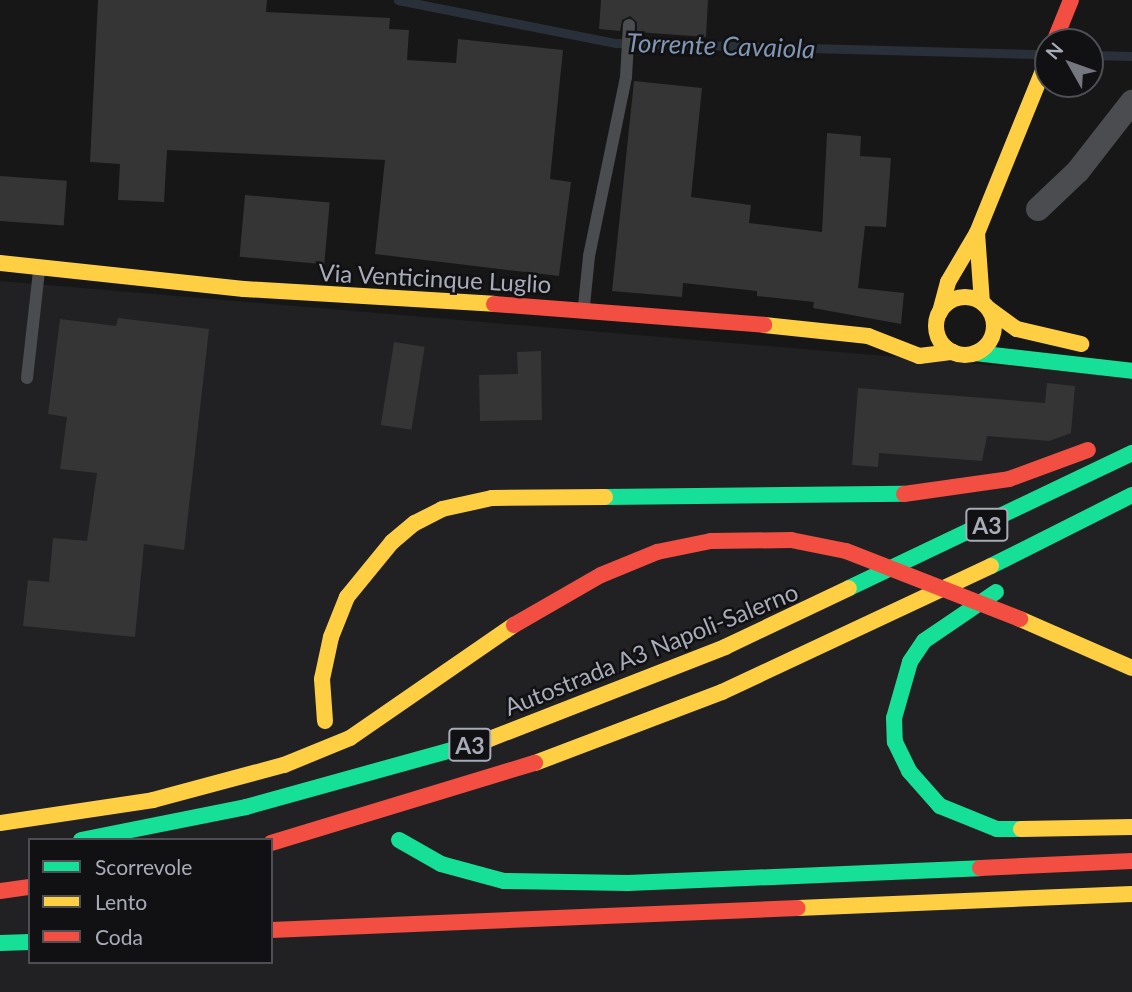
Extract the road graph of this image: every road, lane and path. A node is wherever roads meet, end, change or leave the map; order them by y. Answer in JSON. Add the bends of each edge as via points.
{"nodes":[{"id":1,"x":1071,"y":0,"type":"edge"},
{"id":2,"x":629,"y":25,"type":"dead end"},
{"id":3,"x":1060,"y":28,"type":"edge"},
{"id":4,"x":1034,"y":93,"type":"edge"},
{"id":5,"x":1132,"y":102,"type":"edge"},
{"id":6,"x":1038,"y":209,"type":"dead end"},
{"id":7,"x":977,"y":233,"type":"junction"},
{"id":8,"x":0,"y":263,"type":"edge"},
{"id":9,"x":39,"y":267,"type":"junction"},
{"id":10,"x":985,"y":306,"type":"junction"},
{"id":11,"x":584,"y":310,"type":"junction"},
{"id":12,"x":939,"y":314,"type":"junction"},
{"id":13,"x":920,"y":324,"type":"dead end"},
{"id":14,"x":900,"y":330,"type":"dead end"},
{"id":15,"x":868,"y":336,"type":"junction"},
{"id":16,"x":1096,"y":346,"type":"dead end"},
{"id":17,"x":953,"y":352,"type":"junction"},
{"id":18,"x":975,"y":353,"type":"junction"},
{"id":19,"x":1132,"y":371,"type":"edge"},
{"id":20,"x":27,"y":378,"type":"dead end"},
{"id":21,"x":1109,"y":441,"type":"dead end"},
{"id":22,"x":1132,"y":453,"type":"edge"},
{"id":23,"x":1132,"y":495,"type":"edge"},
{"id":24,"x":1012,"y":584,"type":"dead end"},
{"id":25,"x":1132,"y":668,"type":"edge"},
{"id":26,"x":325,"y":721,"type":"dead end"},
{"id":27,"x":0,"y":823,"type":"edge"},
{"id":28,"x":1132,"y":827,"type":"edge"},
{"id":29,"x":92,"y":838,"type":"edge"},
{"id":30,"x":399,"y":840,"type":"dead end"},
{"id":31,"x":273,"y":842,"type":"edge"},
{"id":32,"x":1132,"y":862,"type":"edge"},
{"id":33,"x":28,"y":887,"type":"edge"},
{"id":34,"x":0,"y":891,"type":"edge"},
{"id":35,"x":1132,"y":894,"type":"edge"},
{"id":36,"x":273,"y":930,"type":"edge"},
{"id":37,"x":28,"y":942,"type":"edge"},
{"id":38,"x":0,"y":943,"type":"edge"}],
"edges":[{"from":1,"to":3,"type":"main road"},
{"from":2,"to":11,"type":"lane","via":[[626,77],[589,256]]},
{"from":4,"to":7,"type":"main road"},
{"from":5,"to":6,"type":"street","via":[[1078,171]]},
{"from":7,"to":10,"type":"main road"},
{"from":7,"to":12,"type":"main road","via":[[948,282]]},
{"from":8,"to":9,"type":"main road","name":"Via Venticinque Luglio"},
{"from":9,"to":11,"type":"main road","name":"Via Venticinque Luglio","via":[[392,301]]},
{"from":9,"to":20,"type":"lane"},
{"from":10,"to":12,"type":"main road","via":[[954,299]]},
{"from":10,"to":16,"type":"main road","via":[[1017,329]]},
{"from":10,"to":18,"type":"main road","via":[[993,334]]},
{"from":11,"to":15,"type":"main road","name":"Via Venticinque Luglio"},
{"from":12,"to":13,"type":"main road"},
{"from":12,"to":17,"type":"main road","via":[[937,333]]},
{"from":14,"to":15,"type":"main road","name":"Via Venticinque Luglio"},
{"from":15,"to":17,"type":"main road","name":"Via Venticinque Luglio","via":[[919,356]]},
{"from":17,"to":18,"type":"main road","name":"Via Venticinque Luglio"},
{"from":18,"to":19,"type":"main road","name":"Via Venticinque Luglio"},
{"from":21,"to":26,"type":"main road","number":"A3","via":[[972,489],[907,495],[492,498],[442,509],[392,542],[347,597],[331,637],[322,679]]},
{"from":22,"to":29,"type":"main road","name":"Autostrada A3 Napoli-Salerno","number":"A3","via":[[841,595],[606,696],[435,757],[206,817]]},
{"from":23,"to":31,"type":"main road","number":"A3","via":[[902,611],[722,692],[540,762]]},
{"from":24,"to":28,"type":"main road","via":[[955,616],[924,641],[910,662],[894,718],[895,742],[925,793],[940,806],[998,829]]},
{"from":25,"to":27,"type":"main road","via":[[846,551],[791,540],[711,541],[657,552],[588,582],[539,608],[350,738],[284,765],[153,800]]},
{"from":30,"to":32,"type":"main road","via":[[441,864],[505,881],[628,883]]},
{"from":33,"to":34,"type":"main road"},
{"from":35,"to":36,"type":"main road"},
{"from":37,"to":38,"type":"main road"}]}
